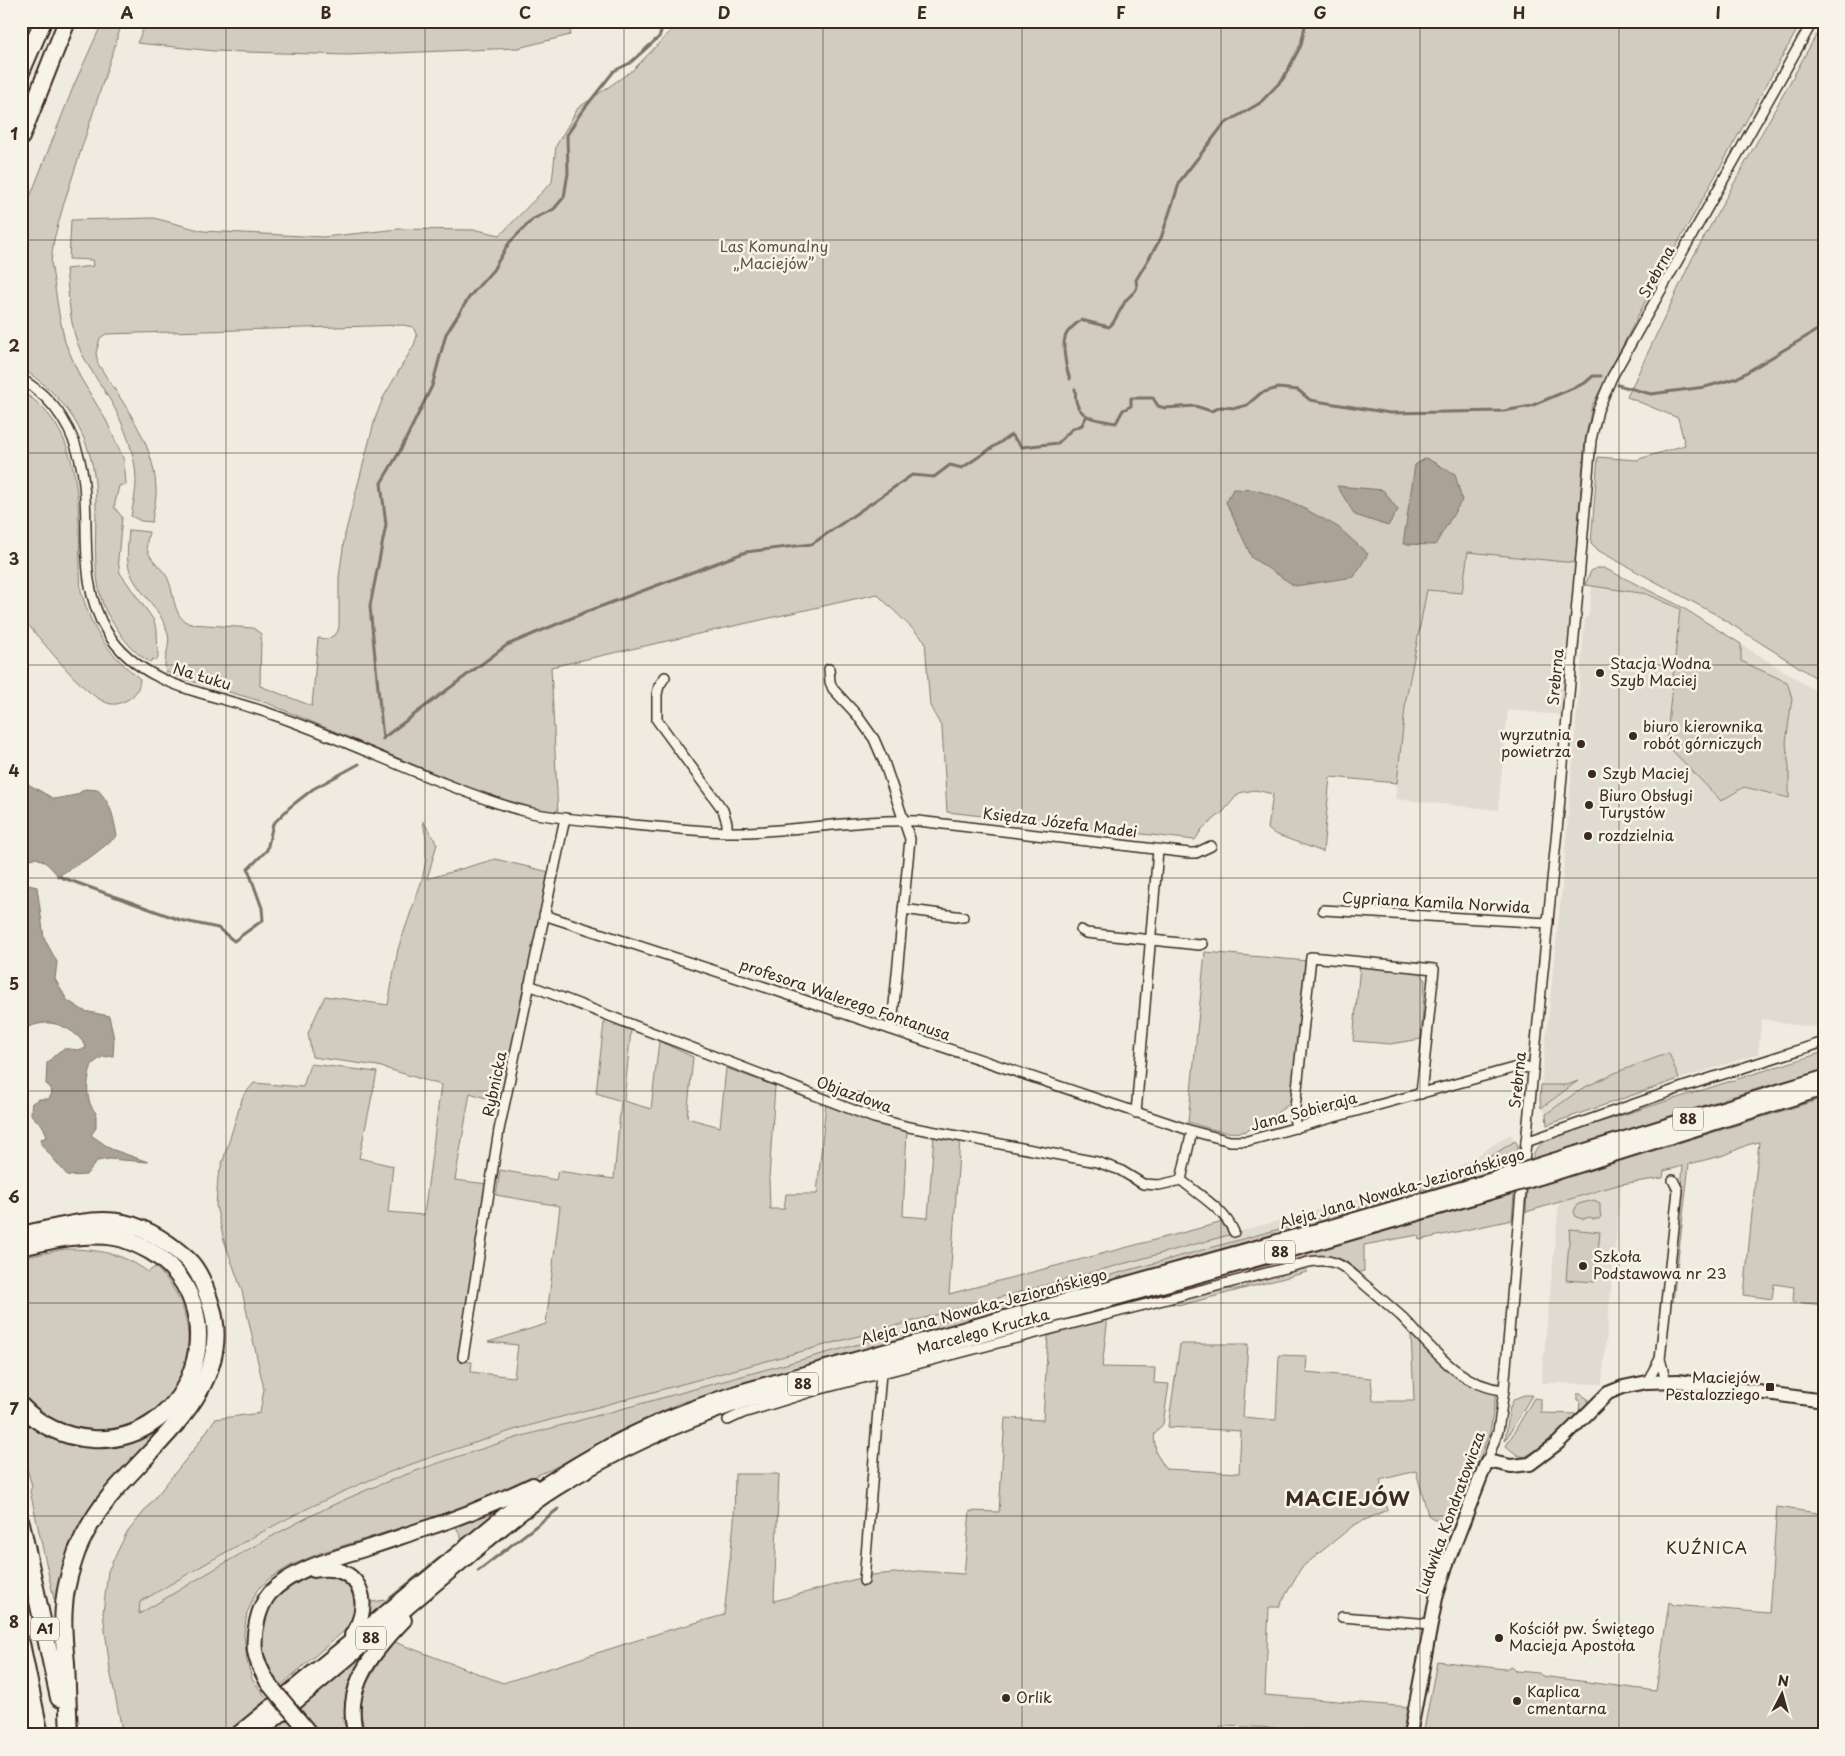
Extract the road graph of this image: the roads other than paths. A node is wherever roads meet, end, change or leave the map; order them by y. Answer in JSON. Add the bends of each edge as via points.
{"nodes":[{"id":1,"x":43,"y":21,"type":"edge"},
{"id":2,"x":68,"y":21,"type":"edge"},
{"id":3,"x":1813,"y":21,"type":"edge"},
{"id":4,"x":21,"y":72,"type":"edge"},
{"id":5,"x":21,"y":137,"type":"edge"},
{"id":6,"x":21,"y":379,"type":"edge"},
{"id":7,"x":829,"y":669,"type":"dead end"},
{"id":8,"x":665,"y":678,"type":"dead end"},
{"id":9,"x":565,"y":818,"type":"junction"},
{"id":10,"x":904,"y":820,"type":"junction"},
{"id":11,"x":727,"y":832,"type":"junction"},
{"id":12,"x":1211,"y":846,"type":"dead end"},
{"id":13,"x":1158,"y":850,"type":"junction"},
{"id":14,"x":903,"y":909,"type":"junction"},
{"id":15,"x":1323,"y":910,"type":"dead end"},
{"id":16,"x":544,"y":915,"type":"junction"},
{"id":17,"x":963,"y":917,"type":"dead end"},
{"id":18,"x":1548,"y":923,"type":"junction"},
{"id":19,"x":1082,"y":930,"type":"dead end"},
{"id":20,"x":1151,"y":939,"type":"junction"},
{"id":21,"x":1203,"y":944,"type":"dead end"},
{"id":22,"x":529,"y":985,"type":"junction"},
{"id":23,"x":890,"y":1029,"type":"junction"},
{"id":24,"x":1824,"y":1042,"type":"edge"},
{"id":25,"x":1533,"y":1068,"type":"junction"},
{"id":26,"x":1824,"y":1078,"type":"edge"},
{"id":27,"x":1824,"y":1088,"type":"edge"},
{"id":28,"x":1421,"y":1094,"type":"junction"},
{"id":29,"x":1136,"y":1112,"type":"junction"},
{"id":30,"x":1296,"y":1128,"type":"junction"},
{"id":31,"x":1192,"y":1131,"type":"junction"},
{"id":32,"x":1526,"y":1142,"type":"junction"},
{"id":33,"x":1555,"y":1166,"type":"junction"},
{"id":34,"x":1181,"y":1180,"type":"junction"},
{"id":35,"x":1673,"y":1180,"type":"dead end"},
{"id":36,"x":1494,"y":1185,"type":"junction"},
{"id":37,"x":1234,"y":1232,"type":"dead end"},
{"id":38,"x":21,"y":1235,"type":"edge"},
{"id":39,"x":21,"y":1247,"type":"edge"},
{"id":40,"x":463,"y":1356,"type":"dead end"},
{"id":41,"x":1660,"y":1359,"type":"junction"},
{"id":42,"x":881,"y":1373,"type":"junction"},
{"id":43,"x":1666,"y":1380,"type":"junction"},
{"id":44,"x":1647,"y":1382,"type":"junction"},
{"id":45,"x":1504,"y":1390,"type":"junction"},
{"id":46,"x":1824,"y":1400,"type":"edge"},
{"id":47,"x":21,"y":1406,"type":"edge"},
{"id":48,"x":728,"y":1420,"type":"dead end"},
{"id":49,"x":1487,"y":1461,"type":"junction"},
{"id":50,"x":579,"y":1462,"type":"junction"},
{"id":51,"x":21,"y":1524,"type":"edge"},
{"id":52,"x":449,"y":1572,"type":"junction"},
{"id":53,"x":299,"y":1574,"type":"junction"},
{"id":54,"x":864,"y":1581,"type":"dead end"},
{"id":55,"x":1342,"y":1617,"type":"dead end"},
{"id":56,"x":1431,"y":1624,"type":"junction"},
{"id":57,"x":21,"y":1643,"type":"edge"},
{"id":58,"x":344,"y":1647,"type":"junction"},
{"id":59,"x":40,"y":1735,"type":"edge"},
{"id":60,"x":68,"y":1735,"type":"edge"},
{"id":61,"x":237,"y":1735,"type":"edge"},
{"id":62,"x":255,"y":1735,"type":"edge"},
{"id":63,"x":311,"y":1735,"type":"edge"},
{"id":64,"x":356,"y":1735,"type":"edge"},
{"id":65,"x":1410,"y":1735,"type":"edge"}],
"edges":[{"from":1,"to":4,"type":"highway"},
{"from":2,"to":5,"type":"highway"},
{"from":3,"to":18,"type":"street","name":"Srebrna","via":[[1612,377],[1598,410],[1590,440]]},
{"from":6,"to":9,"type":"street","name":"Na Łuku","via":[[52,404],[74,440],[84,470],[88,575],[93,602],[109,635],[140,668],[188,689],[293,721],[496,804]]},
{"from":7,"to":10,"type":"street","via":[[833,689],[877,744]]},
{"from":8,"to":11,"type":"street","via":[[657,694],[657,720],[723,810]]},
{"from":9,"to":11,"type":"street","name":"Księdza Józefa Madei"},
{"from":9,"to":16,"type":"street","name":"Rybnicka"},
{"from":10,"to":11,"type":"street","name":"Księdza Józefa Madei"},
{"from":10,"to":13,"type":"street","name":"Księdza Józefa Madei"},
{"from":10,"to":14,"type":"street","via":[[910,839]]},
{"from":12,"to":13,"type":"street","name":"Księdza Józefa Madei","via":[[1189,853]]},
{"from":13,"to":20,"type":"street"},
{"from":14,"to":17,"type":"street"},
{"from":14,"to":23,"type":"street"},
{"from":15,"to":18,"type":"street","name":"Cypriana Kamila Norwida"},
{"from":16,"to":22,"type":"street","name":"Rybnicka"},
{"from":16,"to":23,"type":"street","name":"profesora Walerego Fontanusa"},
{"from":18,"to":25,"type":"street","name":"Srebrna"},
{"from":19,"to":20,"type":"street"},
{"from":20,"to":21,"type":"street"},
{"from":20,"to":29,"type":"street"},
{"from":22,"to":34,"type":"street","name":"Objazdowa","via":[[882,1121],[1097,1162],[1120,1170],[1143,1184],[1159,1185]]},
{"from":22,"to":40,"type":"street","name":"Rybnicka","via":[[499,1130]]},
{"from":23,"to":29,"type":"street","name":"profesora Walerego Fontanusa"},
{"from":24,"to":32,"type":"street"},
{"from":25,"to":28,"type":"street","name":"Jana Sobieraja","via":[[1517,1067]]},
{"from":25,"to":32,"type":"street","name":"Srebrna"},
{"from":26,"to":33,"type":"main road","name":"Aleja Jana Nowaka-Jeziorańskiego","number":"88"},
{"from":27,"to":33,"type":"main road","name":"Aleja Jana Nowaka-Jeziorańskiego","number":"88"},
{"from":28,"to":30,"type":"street","name":"Jana Sobieraja"},
{"from":28,"to":30,"type":"street","via":[[1434,969],[1311,956],[1294,1118]]},
{"from":29,"to":31,"type":"street","name":"profesora Walerego Fontanusa"},
{"from":30,"to":31,"type":"street","name":"Jana Sobieraja","via":[[1238,1142]]},
{"from":31,"to":34,"type":"street"},
{"from":32,"to":45,"type":"street","name":"Srebrna"},
{"from":33,"to":36,"type":"main road","name":"Aleja Jana Nowaka-Jeziorańskiego","number":"88","bridge":true},
{"from":34,"to":37,"type":"street","via":[[1220,1211]]},
{"from":35,"to":41,"type":"street","via":[[1678,1190]]},
{"from":36,"to":50,"type":"main road","name":"Aleja Jana Nowaka-Jeziorańskiego","number":"88","via":[[740,1392],[650,1426]]},
{"from":36,"to":52,"type":"main road","name":"Aleja Jana Nowaka-Jeziorańskiego","number":"88","via":[[1318,1242],[792,1387],[694,1418],[620,1451],[554,1489]]},
{"from":38,"to":60,"type":"highway","via":[[93,1220],[115,1221],[149,1231],[190,1262],[204,1284],[214,1319],[214,1356],[199,1392],[186,1412],[109,1498],[78,1550],[69,1576],[64,1607]]},
{"from":39,"to":47,"type":"highway","via":[[93,1235],[116,1237],[139,1245],[162,1259],[176,1273],[188,1292],[198,1333],[197,1356],[189,1381],[175,1404],[156,1421],[133,1434],[105,1440],[78,1438],[52,1429]]},
{"from":41,"to":43,"type":"street"},
{"from":41,"to":44,"type":"street"},
{"from":42,"to":45,"type":"street","name":"Marcelego Kruczka","via":[[1308,1262],[1328,1261],[1338,1264],[1381,1298],[1454,1369],[1479,1384]]},
{"from":42,"to":48,"type":"street","name":"Marcelego Kruczka","via":[[807,1393]]},
{"from":42,"to":54,"type":"street"},
{"from":43,"to":44,"type":"street"},
{"from":43,"to":46,"type":"street"},
{"from":44,"to":49,"type":"street","via":[[1608,1394],[1533,1462],[1505,1466]]},
{"from":45,"to":49,"type":"street","name":"Ludwika Kondratowicza","via":[[1498,1431]]},
{"from":49,"to":56,"type":"street","name":"Ludwika Kondratowicza","via":[[1446,1566]]},
{"from":50,"to":53,"type":"main road","via":[[501,1500],[327,1561]]},
{"from":50,"to":58,"type":"main road","name":"Aleja Jana Nowaka-Jeziorańskiego","number":"88","via":[[500,1517]]},
{"from":51,"to":60,"type":"highway","number":"A1"},
{"from":52,"to":62,"type":"main road","name":"Aleja Jana Nowaka-Jeziorańskiego","number":"88"},
{"from":52,"to":64,"type":"main road","via":[[381,1644],[361,1674],[352,1714]]},
{"from":53,"to":58,"type":"main road","via":[[323,1568],[347,1574],[355,1582],[364,1605],[361,1619]]},
{"from":53,"to":63,"type":"main road","bridge":true,"via":[[269,1594],[255,1632],[255,1650],[268,1682]]},
{"from":55,"to":56,"type":"street"},
{"from":56,"to":65,"type":"street","name":"Ludwika Kondratowicza"},
{"from":57,"to":59,"type":"highway","number":"A1"},
{"from":58,"to":61,"type":"main road","name":"Aleja Jana Nowaka-Jeziorańskiego","number":"88"}]}
